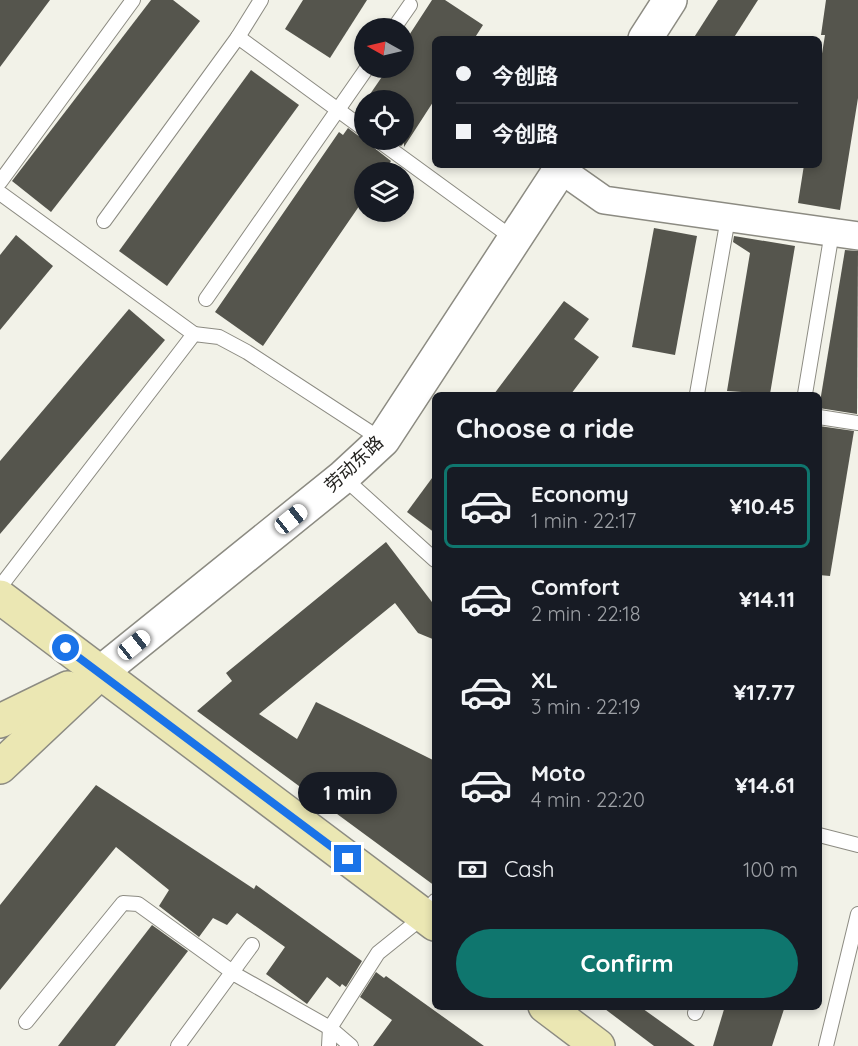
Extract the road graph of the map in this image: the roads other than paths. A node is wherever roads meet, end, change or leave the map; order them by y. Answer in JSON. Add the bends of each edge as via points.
{"nodes":[{"id":1,"x":133,"y":0,"type":"edge"},
{"id":2,"x":261,"y":0,"type":"edge"},
{"id":3,"x":670,"y":0,"type":"edge"},
{"id":4,"x":410,"y":5,"type":"dead end"},
{"id":5,"x":401,"y":18,"type":"edge"},
{"id":6,"x":647,"y":36,"type":"edge"},
{"id":7,"x":238,"y":37,"type":"junction"},
{"id":8,"x":360,"y":78,"type":"edge"},
{"id":9,"x":338,"y":110,"type":"junction"},
{"id":10,"x":354,"y":122,"type":"edge"},
{"id":11,"x":392,"y":150,"type":"edge"},
{"id":12,"x":560,"y":168,"type":"edge"},
{"id":13,"x":562,"y":168,"type":"edge"},
{"id":14,"x":0,"y":182,"type":"edge"},
{"id":15,"x":0,"y":193,"type":"edge"},
{"id":16,"x":728,"y":218,"type":"junction"},
{"id":17,"x":104,"y":221,"type":"dead end"},
{"id":18,"x":845,"y":234,"type":"edge"},
{"id":19,"x":514,"y":239,"type":"junction"},
{"id":20,"x":206,"y":299,"type":"dead end"},
{"id":21,"x":194,"y":334,"type":"junction"},
{"id":22,"x":697,"y":392,"type":"edge"},
{"id":23,"x":806,"y":392,"type":"edge"},
{"id":24,"x":822,"y":417,"type":"edge"},
{"id":25,"x":858,"y":423,"type":"edge"},
{"id":26,"x":383,"y":440,"type":"junction"},
{"id":27,"x":343,"y":477,"type":"junction"},
{"id":28,"x":432,"y":558,"type":"edge"},
{"id":29,"x":0,"y":587,"type":"edge"},
{"id":30,"x":0,"y":597,"type":"edge"},
{"id":31,"x":99,"y":673,"type":"junction"},
{"id":32,"x":0,"y":721,"type":"edge"},
{"id":33,"x":0,"y":767,"type":"edge"},
{"id":34,"x":822,"y":836,"type":"edge"},
{"id":35,"x":858,"y":845,"type":"edge"},
{"id":36,"x":431,"y":914,"type":"edge"},
{"id":37,"x":858,"y":914,"type":"edge"},
{"id":38,"x":252,"y":945,"type":"dead end"},
{"id":39,"x":233,"y":972,"type":"junction"},
{"id":40,"x":550,"y":1010,"type":"edge"},
{"id":41,"x":26,"y":1022,"type":"dead end"},
{"id":42,"x":330,"y":1028,"type":"junction"},
{"id":43,"x":178,"y":1046,"type":"edge"},
{"id":44,"x":329,"y":1046,"type":"edge"},
{"id":45,"x":351,"y":1046,"type":"edge"},
{"id":46,"x":598,"y":1046,"type":"edge"},
{"id":47,"x":826,"y":1046,"type":"edge"}],
"edges":[{"from":1,"to":14,"type":"lane"},
{"from":2,"to":7,"type":"lane"},
{"from":3,"to":6,"type":"street"},
{"from":4,"to":5,"type":"lane"},
{"from":7,"to":9,"type":"lane"},
{"from":7,"to":17,"type":"lane"},
{"from":8,"to":9,"type":"lane"},
{"from":9,"to":10,"type":"lane"},
{"from":9,"to":20,"type":"lane"},
{"from":11,"to":19,"type":"lane"},
{"from":12,"to":19,"type":"street","name":"劳动东路"},
{"from":13,"to":16,"type":"street","via":[[603,200]]},
{"from":15,"to":21,"type":"lane"},
{"from":16,"to":18,"type":"street"},
{"from":16,"to":22,"type":"lane"},
{"from":18,"to":23,"type":"lane"},
{"from":19,"to":26,"type":"street","name":"劳动东路"},
{"from":21,"to":26,"type":"lane","via":[[219,337],[247,352]]},
{"from":21,"to":29,"type":"lane"},
{"from":24,"to":25,"type":"lane"},
{"from":26,"to":27,"type":"street","name":"劳动东路"},
{"from":27,"to":28,"type":"lane"},
{"from":27,"to":31,"type":"street","name":"劳动东路"},
{"from":30,"to":31,"type":"main road"},
{"from":31,"to":32,"type":"main road","name":"劳动东路"},
{"from":31,"to":33,"type":"main road","name":"劳动东路"},
{"from":31,"to":36,"type":"main road"},
{"from":34,"to":35,"type":"lane"},
{"from":36,"to":42,"type":"lane","via":[[378,953]]},
{"from":37,"to":47,"type":"lane"},
{"from":38,"to":39,"type":"lane"},
{"from":39,"to":41,"type":"lane","via":[[138,904],[123,903]]},
{"from":39,"to":42,"type":"lane"},
{"from":39,"to":43,"type":"lane"},
{"from":40,"to":46,"type":"main road"},
{"from":42,"to":44,"type":"lane"},
{"from":42,"to":45,"type":"lane"}]}
